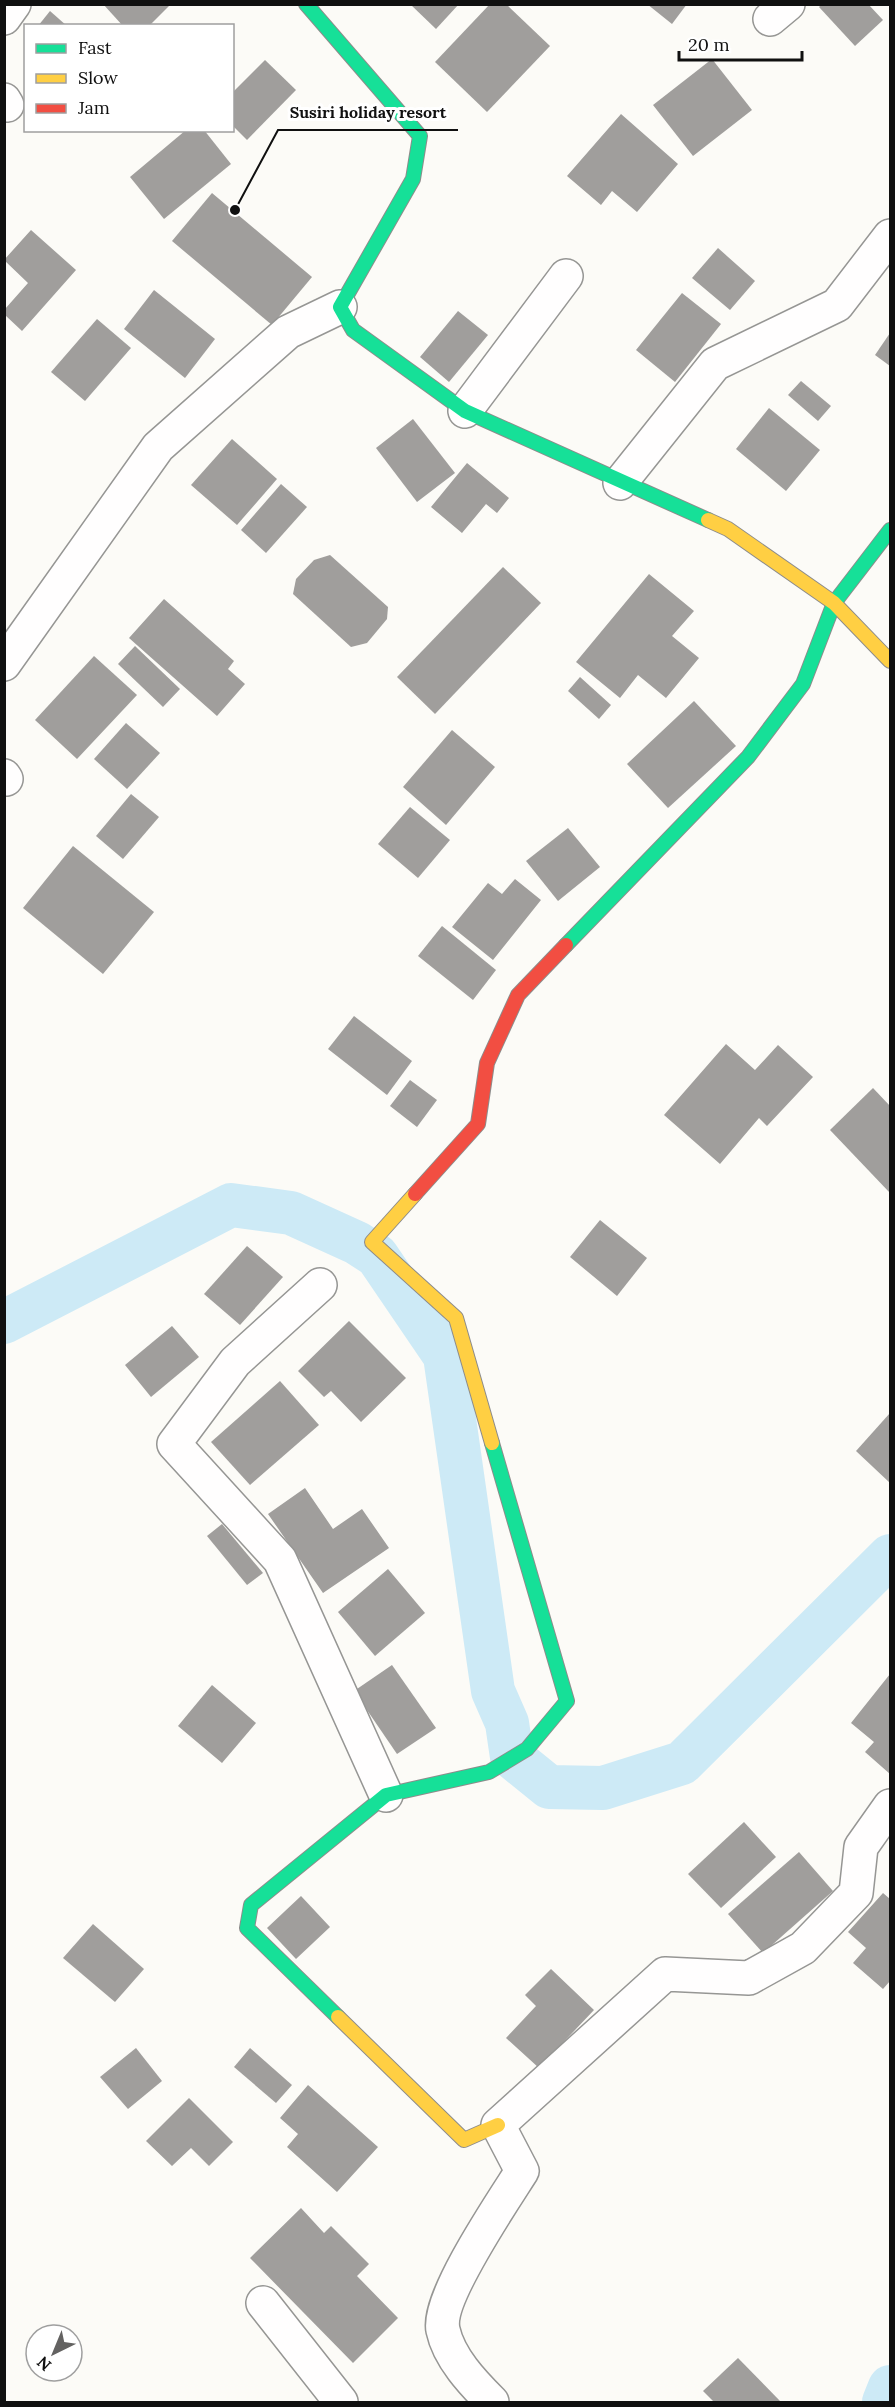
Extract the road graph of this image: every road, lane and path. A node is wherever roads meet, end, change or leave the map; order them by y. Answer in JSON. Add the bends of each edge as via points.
{"nodes":[{"id":1,"x":14,"y":4,"type":"edge"},
{"id":2,"x":306,"y":4,"type":"edge"},
{"id":3,"x":4,"y":18,"type":"edge"},
{"id":4,"x":891,"y":236,"type":"edge"},
{"id":5,"x":566,"y":276,"type":"dead end"},
{"id":6,"x":340,"y":307,"type":"junction"},
{"id":7,"x":465,"y":411,"type":"junction"},
{"id":8,"x":620,"y":483,"type":"junction"},
{"id":9,"x":891,"y":531,"type":"edge"},
{"id":10,"x":834,"y":603,"type":"junction"},
{"id":11,"x":891,"y":661,"type":"edge"},
{"id":12,"x":4,"y":664,"type":"edge"},
{"id":13,"x":320,"y":1285,"type":"dead end"},
{"id":14,"x":386,"y":1795,"type":"junction"},
{"id":15,"x":891,"y":1806,"type":"edge"},
{"id":16,"x":498,"y":2125,"type":"junction"},
{"id":17,"x":263,"y":2303,"type":"dead end"},
{"id":18,"x":341,"y":2403,"type":"edge"},
{"id":19,"x":492,"y":2403,"type":"edge"}],
"edges":[{"from":1,"to":3,"type":"street"},
{"from":2,"to":6,"type":"street","via":[[420,136],[413,179]]},
{"from":4,"to":8,"type":"street","via":[[837,304],[715,364]]},
{"from":5,"to":7,"type":"street"},
{"from":6,"to":7,"type":"street","via":[[353,330]]},
{"from":6,"to":12,"type":"street","via":[[288,332],[158,447]]},
{"from":7,"to":8,"type":"street"},
{"from":8,"to":10,"type":"street","via":[[728,529]]},
{"from":9,"to":10,"type":"street"},
{"from":10,"to":11,"type":"street"},
{"from":10,"to":14,"type":"street","via":[[803,684],[748,757],[518,995],[487,1063],[478,1124],[372,1242],[456,1318],[567,1701],[527,1749],[489,1772]]},
{"from":13,"to":14,"type":"street","via":[[235,1362],[174,1444],[280,1560]]},
{"from":14,"to":16,"type":"street","via":[[251,1905],[247,1928],[464,2140]]},
{"from":15,"to":16,"type":"street","via":[[861,1847],[856,1893],[803,1948],[749,1978],[664,1974]]},
{"from":16,"to":19,"type":"street","via":[[522,2170],[451,2288],[442,2329],[463,2372]]},
{"from":17,"to":18,"type":"street"}]}
